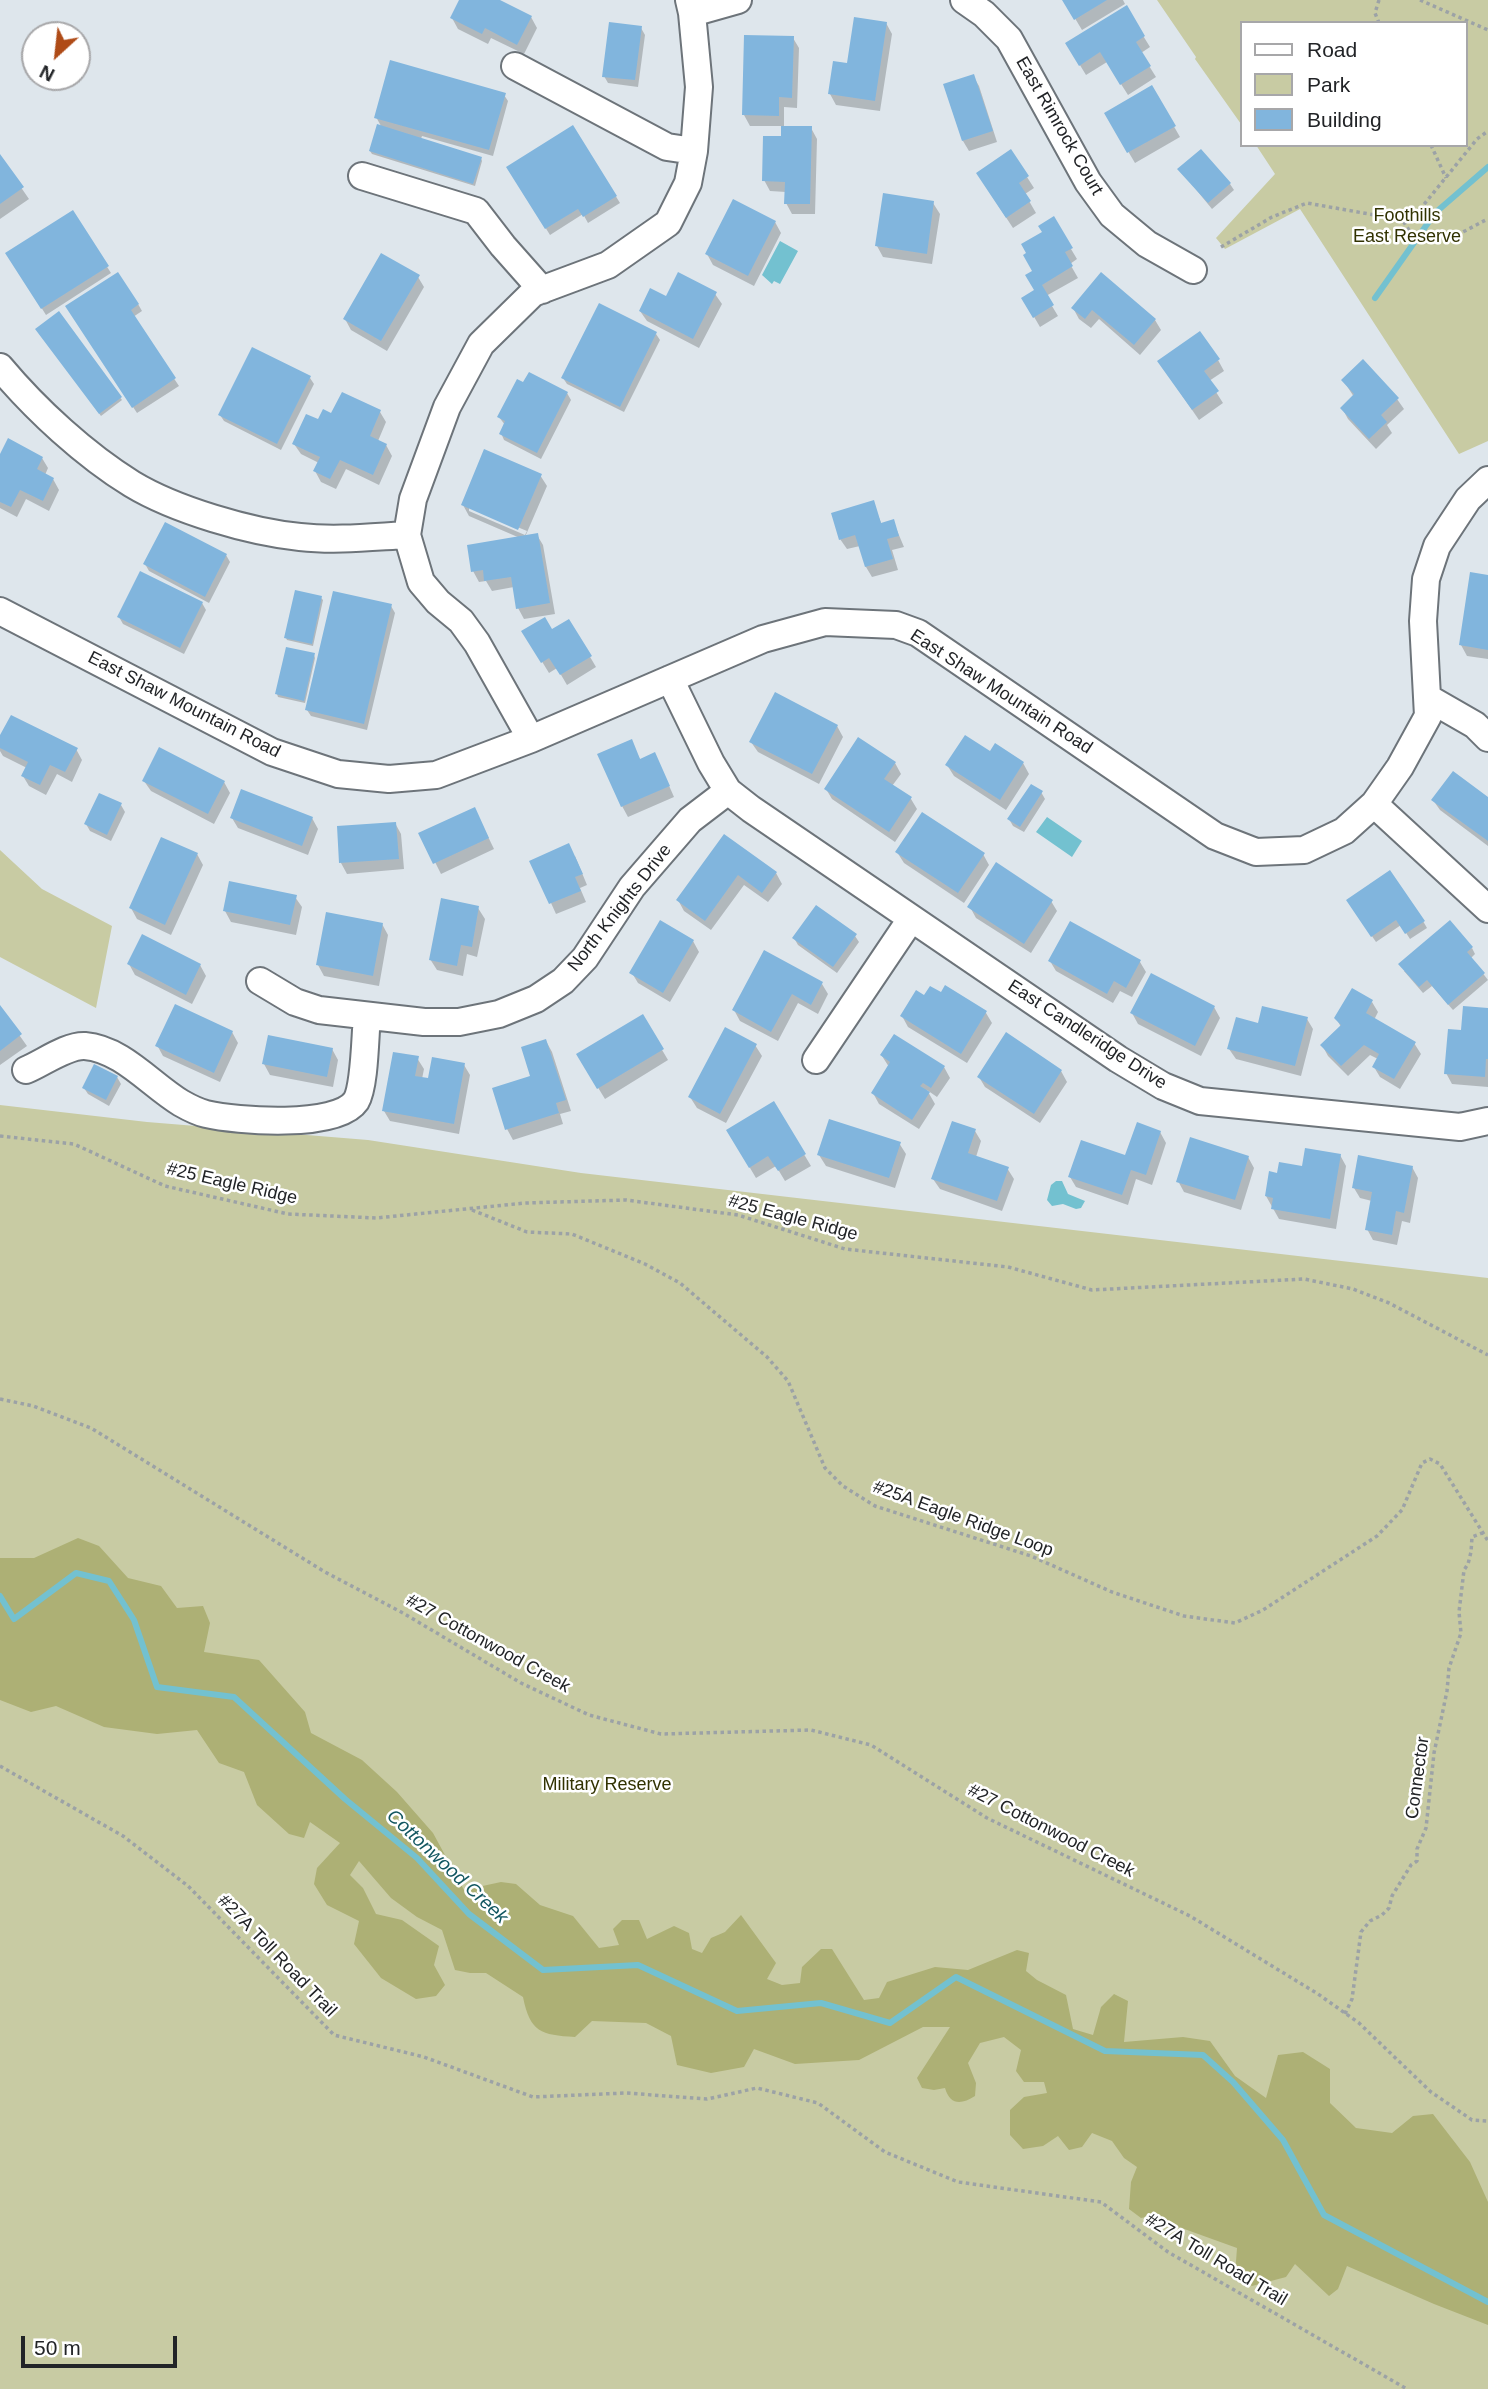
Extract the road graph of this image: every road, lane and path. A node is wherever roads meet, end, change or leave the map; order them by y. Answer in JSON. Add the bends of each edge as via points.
{"nodes":[{"id":1,"x":738,"y":0,"type":"edge"},
{"id":2,"x":964,"y":0,"type":"edge"},
{"id":3,"x":1379,"y":0,"type":"edge"},
{"id":4,"x":1420,"y":0,"type":"edge"},
{"id":5,"x":691,"y":6,"type":"edge"},
{"id":6,"x":1378,"y":21,"type":"edge"},
{"id":7,"x":1488,"y":30,"type":"edge"},
{"id":8,"x":515,"y":66,"type":"dead end"},
{"id":9,"x":1488,"y":131,"type":"edge"},
{"id":10,"x":1433,"y":147,"type":"edge"},
{"id":11,"x":694,"y":151,"type":"junction"},
{"id":12,"x":362,"y":176,"type":"dead end"},
{"id":13,"x":1446,"y":178,"type":"junction"},
{"id":14,"x":1488,"y":219,"type":"edge"},
{"id":15,"x":1403,"y":220,"type":"junction"},
{"id":16,"x":1221,"y":247,"type":"dead end"},
{"id":17,"x":1193,"y":270,"type":"dead end"},
{"id":18,"x":542,"y":290,"type":"junction"},
{"id":19,"x":0,"y":367,"type":"edge"},
{"id":20,"x":1488,"y":480,"type":"edge"},
{"id":21,"x":407,"y":535,"type":"junction"},
{"id":22,"x":0,"y":611,"type":"edge"},
{"id":23,"x":670,"y":679,"type":"junction"},
{"id":24,"x":1428,"y":707,"type":"junction"},
{"id":25,"x":530,"y":739,"type":"junction"},
{"id":26,"x":1488,"y":739,"type":"edge"},
{"id":27,"x":728,"y":791,"type":"junction"},
{"id":28,"x":1374,"y":804,"type":"junction"},
{"id":29,"x":1488,"y":909,"type":"edge"},
{"id":30,"x":911,"y":919,"type":"junction"},
{"id":31,"x":260,"y":981,"type":"dead end"},
{"id":32,"x":367,"y":1016,"type":"junction"},
{"id":33,"x":816,"y":1060,"type":"dead end"},
{"id":34,"x":26,"y":1070,"type":"dead end"},
{"id":35,"x":1488,"y":1121,"type":"edge"},
{"id":36,"x":0,"y":1136,"type":"edge"},
{"id":37,"x":470,"y":1209,"type":"junction"},
{"id":38,"x":1488,"y":1355,"type":"edge"},
{"id":39,"x":0,"y":1399,"type":"edge"},
{"id":40,"x":1482,"y":1533,"type":"junction"},
{"id":41,"x":1488,"y":1541,"type":"edge"},
{"id":42,"x":0,"y":1766,"type":"edge"},
{"id":43,"x":1345,"y":2014,"type":"junction"},
{"id":44,"x":1488,"y":2121,"type":"edge"},
{"id":45,"x":1408,"y":2389,"type":"edge"}],
"edges":[{"from":1,"to":5,"type":"street"},
{"from":2,"to":17,"type":"street","name":"East Rimrock Court","via":[[1009,39],[1088,182],[1112,215],[1147,244]]},
{"from":3,"to":6,"type":"path","via":[[1375,13]]},
{"from":4,"to":7,"type":"path"},
{"from":5,"to":11,"type":"street","via":[[699,87]]},
{"from":8,"to":11,"type":"street","via":[[667,147]]},
{"from":9,"to":13,"type":"path","via":[[1477,138]]},
{"from":10,"to":13,"type":"path"},
{"from":11,"to":18,"type":"street","via":[[688,183],[668,223],[608,265]]},
{"from":12,"to":18,"type":"street","via":[[476,211]]},
{"from":13,"to":15,"type":"path","via":[[1413,218]]},
{"from":14,"to":15,"type":"path","via":[[1440,242],[1424,243],[1409,232]]},
{"from":15,"to":16,"type":"path","via":[[1307,203]]},
{"from":18,"to":21,"type":"street","via":[[533,293],[481,344],[447,407],[413,499]]},
{"from":19,"to":21,"type":"street","via":[[66,434],[109,469],[184,508],[298,537],[341,540]]},
{"from":20,"to":24,"type":"street","via":[[1452,520],[1426,579],[1423,621]]},
{"from":21,"to":25,"type":"street","via":[[421,582],[477,643]]},
{"from":22,"to":25,"type":"street","name":"East Shaw Mountain Road","via":[[272,752],[338,774],[389,779],[436,775]]},
{"from":23,"to":25,"type":"street","name":"East Shaw Mountain Road"},
{"from":23,"to":27,"type":"street","name":"East Candleridge Drive"},
{"from":23,"to":28,"type":"street","name":"East Shaw Mountain Road","via":[[763,639],[825,622],[896,625],[918,633],[1215,836],[1256,852],[1304,850],[1344,831]]},
{"from":24,"to":26,"type":"street","via":[[1467,736]]},
{"from":24,"to":28,"type":"street","name":"East Shaw Mountain Road","via":[[1400,767]]},
{"from":27,"to":30,"type":"street","name":"East Candleridge Drive"},
{"from":27,"to":32,"type":"street","name":"North Knights Drive","via":[[690,820],[632,887],[585,958],[563,981],[536,999],[499,1014],[459,1022]]},
{"from":28,"to":29,"type":"street"},
{"from":30,"to":33,"type":"street"},
{"from":30,"to":35,"type":"street","name":"East Candleridge Drive","via":[[1118,1059],[1163,1086],[1200,1101],[1460,1127]]},
{"from":31,"to":32,"type":"street","name":"North Knights Drive","via":[[319,1010]]},
{"from":32,"to":34,"type":"street","via":[[356,1101],[325,1118],[204,1114],[117,1058],[83,1046]]},
{"from":36,"to":37,"type":"path","name":"#25 Eagle Ridge","via":[[74,1144],[165,1186],[288,1214],[376,1218]]},
{"from":37,"to":38,"type":"path","name":"#25 Eagle Ridge","via":[[525,1203],[638,1202],[738,1215],[845,1250],[1008,1267],[1092,1290],[1304,1279],[1353,1289],[1388,1303]]},
{"from":37,"to":40,"type":"path","name":"#25A Eagle Ridge Loop","via":[[527,1232],[572,1234],[680,1283],[767,1357],[788,1381],[825,1468],[842,1486],[875,1506],[1031,1556],[1112,1592],[1184,1616],[1235,1623],[1263,1610],[1377,1536],[1402,1510],[1422,1463],[1430,1459],[1440,1464]]},
{"from":39,"to":43,"type":"path","name":"#27 Cottonwood Creek","via":[[91,1428],[326,1572],[521,1683],[589,1715],[662,1734],[811,1730],[871,1745],[987,1818],[1190,1916]]},
{"from":40,"to":41,"type":"path","name":"#25A Eagle Ridge Loop"},
{"from":40,"to":43,"type":"path","name":"Connector","via":[[1472,1537],[1464,1570],[1461,1633],[1449,1668],[1417,1861],[1392,1896],[1389,1908],[1361,1932],[1352,1999]]},
{"from":42,"to":45,"type":"path","name":"#27A Toll Road Trail","via":[[123,1836],[188,1886],[334,2035],[424,2057],[533,2098],[626,2092],[707,2099],[757,2088],[818,2103],[885,2152],[958,2182],[1101,2202],[1168,2252]]},
{"from":43,"to":44,"type":"path","name":"#27 Cottonwood Creek","via":[[1431,2092],[1472,2120]]}]}
